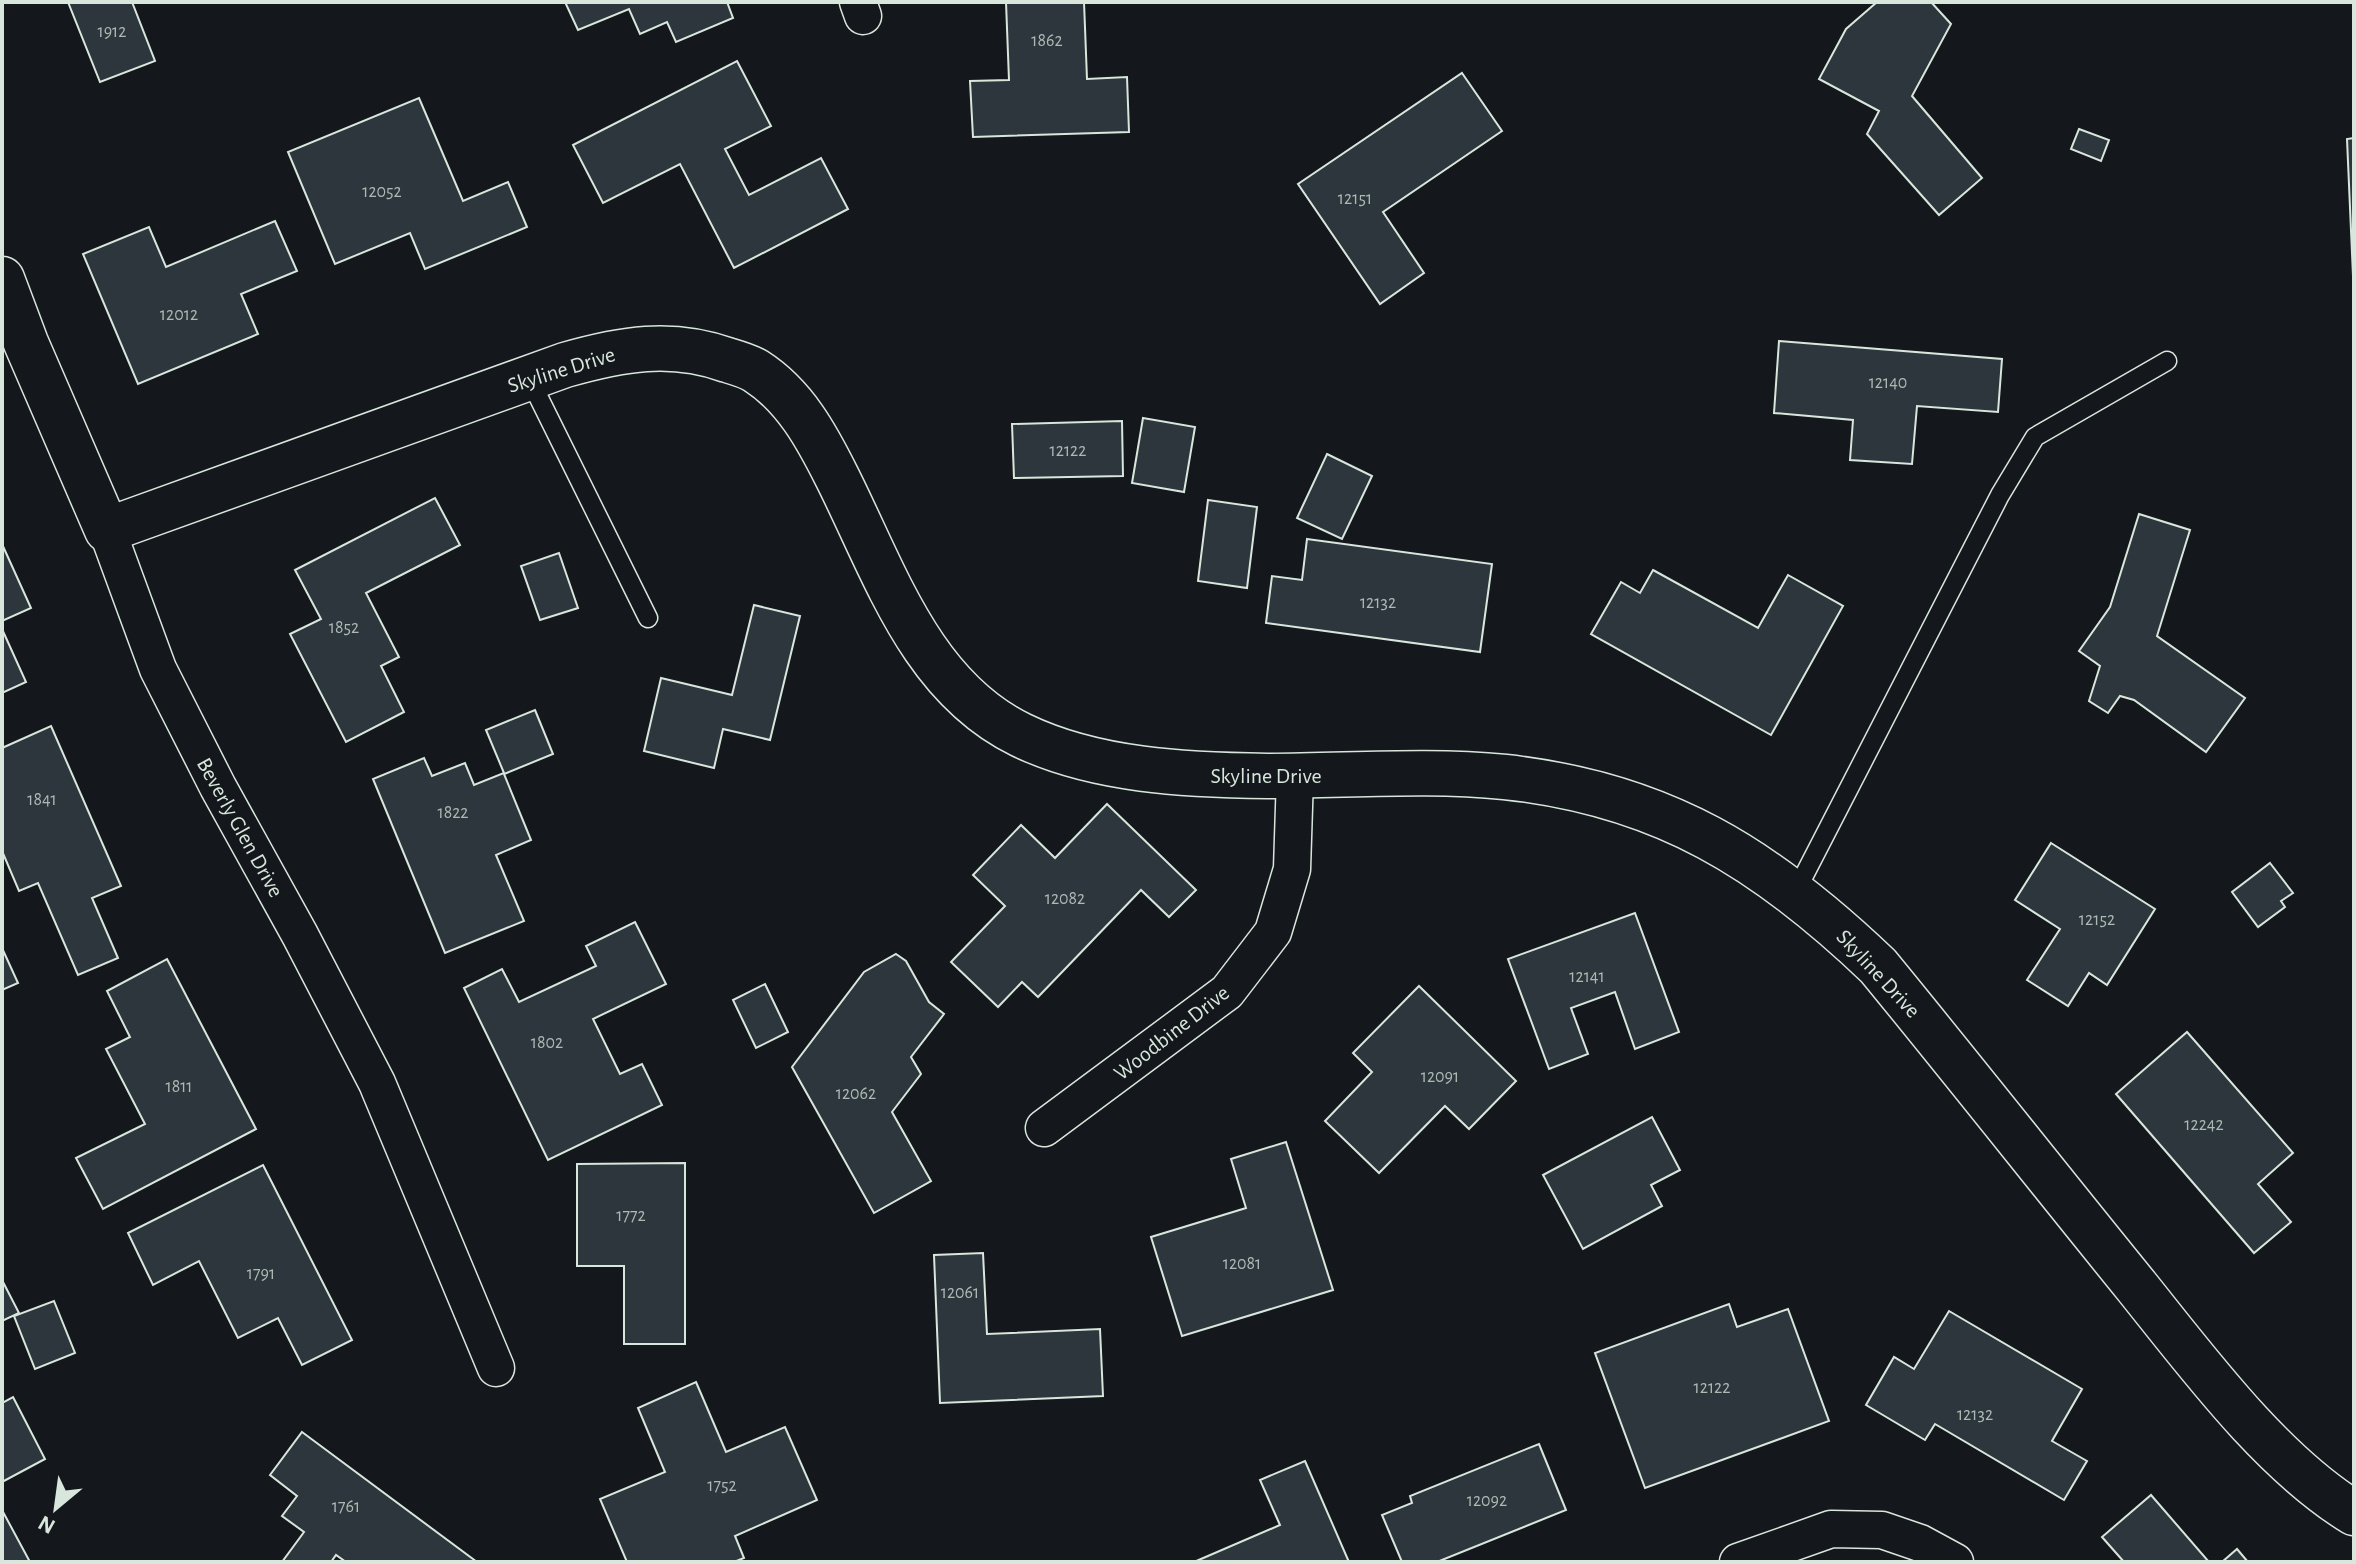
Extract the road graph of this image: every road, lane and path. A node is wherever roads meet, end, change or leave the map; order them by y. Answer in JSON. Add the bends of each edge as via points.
{"nodes":[{"id":1,"x":2,"y":279,"type":"edge"},
{"id":2,"x":14,"y":349,"type":"edge"},
{"id":3,"x":2167,"y":361,"type":"dead end"},
{"id":4,"x":529,"y":378,"type":"junction"},
{"id":5,"x":107,"y":530,"type":"junction"},
{"id":6,"x":648,"y":618,"type":"dead end"},
{"id":7,"x":1295,"y":776,"type":"junction"},
{"id":8,"x":1795,"y":893,"type":"junction"},
{"id":9,"x":1044,"y":1128,"type":"dead end"},
{"id":10,"x":496,"y":1368,"type":"dead end"},
{"id":11,"x":2354,"y":1513,"type":"edge"},
{"id":12,"x":1738,"y":1562,"type":"edge"},
{"id":13,"x":1955,"y":1562,"type":"edge"}],
"edges":[{"from":1,"to":2,"type":"street","name":"Beverly Glen Drive"},
{"from":2,"to":5,"type":"street","name":"Beverly Glen Drive"},
{"from":3,"to":8,"type":"lane","via":[[2035,437]]},
{"from":4,"to":5,"type":"street","name":"Skyline Drive"},
{"from":4,"to":6,"type":"lane"},
{"from":4,"to":7,"type":"street","name":"Skyline Drive","via":[[614,350],[664,347],[712,354],[754,369],[787,397],[817,438],[906,620],[943,673],[980,710],[1021,735],[1087,757],[1207,775]]},
{"from":5,"to":10,"type":"street","name":"Beverly Glen Drive","via":[[158,669],[377,1083]]},
{"from":7,"to":8,"type":"street","name":"Skyline Drive","via":[[1505,777],[1580,790],[1646,809],[1712,838]]},
{"from":7,"to":9,"type":"street","name":"Woodbine Drive","via":[[1292,869],[1273,932],[1227,992]]},
{"from":8,"to":11,"type":"street","name":"Skyline Drive","via":[[1878,966],[2263,1438]]},
{"from":12,"to":13,"type":"street","via":[[1831,1529],[1882,1530]]}]}
